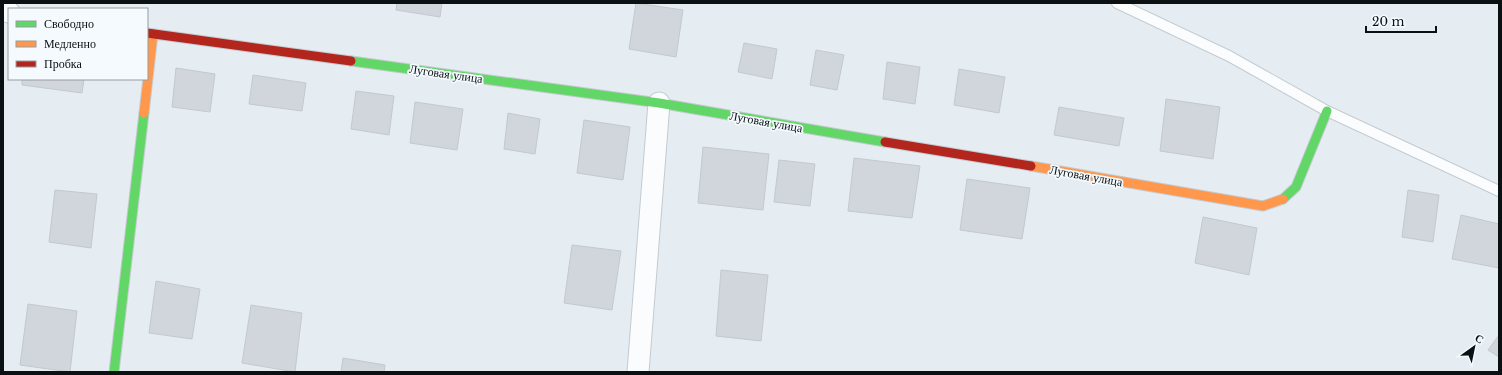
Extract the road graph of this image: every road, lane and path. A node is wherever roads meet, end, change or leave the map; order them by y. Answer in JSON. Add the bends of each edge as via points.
{"nodes":[{"id":1,"x":1117,"y":3,"type":"edge"},
{"id":2,"x":150,"y":34,"type":"edge"},
{"id":3,"x":148,"y":53,"type":"edge"},
{"id":4,"x":145,"y":80,"type":"edge"},
{"id":5,"x":659,"y":103,"type":"junction"},
{"id":6,"x":1327,"y":111,"type":"junction"},
{"id":7,"x":1499,"y":191,"type":"edge"},
{"id":8,"x":114,"y":372,"type":"edge"},
{"id":9,"x":638,"y":372,"type":"edge"}],
"edges":[{"from":1,"to":6,"type":"lane","via":[[1229,56]]},
{"from":2,"to":3,"type":"street"},
{"from":2,"to":5,"type":"street","name":"Луговая улица"},
{"from":4,"to":8,"type":"street"},
{"from":5,"to":6,"type":"street","name":"Луговая улица","via":[[1263,206],[1284,199],[1296,187]]},
{"from":5,"to":9,"type":"street"},
{"from":6,"to":7,"type":"lane"}]}
